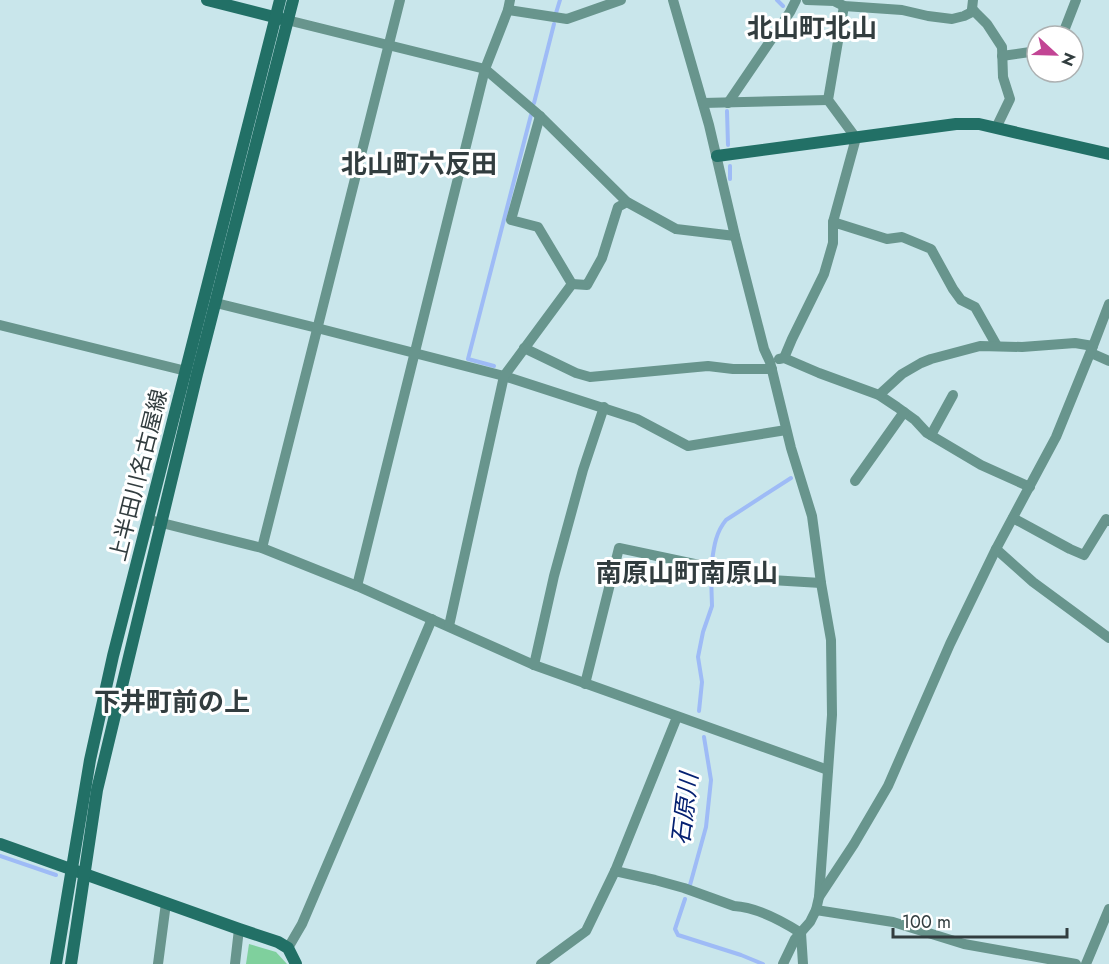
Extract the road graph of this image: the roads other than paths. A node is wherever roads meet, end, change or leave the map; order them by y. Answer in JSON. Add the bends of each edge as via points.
{"nodes":[{"id":1,"x":207,"y":0,"type":"edge"},
{"id":2,"x":280,"y":0,"type":"edge"},
{"id":3,"x":293,"y":0,"type":"edge"},
{"id":4,"x":400,"y":0,"type":"edge"},
{"id":5,"x":621,"y":0,"type":"edge"},
{"id":6,"x":673,"y":0,"type":"edge"},
{"id":7,"x":796,"y":0,"type":"edge"},
{"id":8,"x":807,"y":0,"type":"edge"},
{"id":9,"x":1076,"y":0,"type":"edge"},
{"id":10,"x":509,"y":5,"type":"edge"},
{"id":11,"x":897,"y":5,"type":"edge"},
{"id":12,"x":844,"y":6,"type":"junction"},
{"id":13,"x":973,"y":6,"type":"edge"},
{"id":14,"x":282,"y":19,"type":"junction"},
{"id":15,"x":1067,"y":24,"type":"edge"},
{"id":16,"x":388,"y":45,"type":"junction"},
{"id":17,"x":1025,"y":53,"type":"edge"},
{"id":18,"x":1002,"y":56,"type":"junction"},
{"id":19,"x":485,"y":69,"type":"junction"},
{"id":20,"x":828,"y":100,"type":"junction"},
{"id":21,"x":703,"y":103,"type":"junction"},
{"id":22,"x":728,"y":103,"type":"junction"},
{"id":23,"x":540,"y":116,"type":"junction"},
{"id":24,"x":996,"y":128,"type":"junction"},
{"id":25,"x":856,"y":138,"type":"junction"},
{"id":26,"x":1109,"y":154,"type":"edge"},
{"id":27,"x":717,"y":156,"type":"junction"},
{"id":28,"x":627,"y":202,"type":"junction"},
{"id":29,"x":833,"y":222,"type":"junction"},
{"id":30,"x":735,"y":236,"type":"junction"},
{"id":31,"x":572,"y":284,"type":"junction"},
{"id":32,"x":216,"y":303,"type":"junction"},
{"id":33,"x":1109,"y":304,"type":"edge"},
{"id":34,"x":0,"y":325,"type":"edge"},
{"id":35,"x":317,"y":328,"type":"junction"},
{"id":36,"x":997,"y":346,"type":"junction"},
{"id":37,"x":524,"y":348,"type":"junction"},
{"id":38,"x":1092,"y":350,"type":"junction"},
{"id":39,"x":415,"y":354,"type":"junction"},
{"id":40,"x":784,"y":358,"type":"junction"},
{"id":41,"x":1109,"y":361,"type":"edge"},
{"id":42,"x":771,"y":365,"type":"junction"},
{"id":43,"x":186,"y":371,"type":"junction"},
{"id":44,"x":504,"y":376,"type":"junction"},
{"id":45,"x":879,"y":395,"type":"junction"},
{"id":46,"x":953,"y":395,"type":"dead end"},
{"id":47,"x":604,"y":407,"type":"junction"},
{"id":48,"x":904,"y":412,"type":"junction"},
{"id":49,"x":786,"y":430,"type":"junction"},
{"id":50,"x":931,"y":435,"type":"junction"},
{"id":51,"x":855,"y":481,"type":"dead end"},
{"id":52,"x":1030,"y":487,"type":"junction"},
{"id":53,"x":1013,"y":518,"type":"junction"},
{"id":54,"x":148,"y":519,"type":"junction"},
{"id":55,"x":1109,"y":521,"type":"edge"},
{"id":56,"x":162,"y":523,"type":"junction"},
{"id":57,"x":262,"y":548,"type":"junction"},
{"id":58,"x":996,"y":549,"type":"junction"},
{"id":59,"x":821,"y":583,"type":"junction"},
{"id":60,"x":357,"y":586,"type":"junction"},
{"id":61,"x":432,"y":619,"type":"junction"},
{"id":62,"x":448,"y":626,"type":"junction"},
{"id":63,"x":1107,"y":633,"type":"edge"},
{"id":64,"x":534,"y":665,"type":"junction"},
{"id":65,"x":585,"y":684,"type":"junction"},
{"id":66,"x":677,"y":717,"type":"junction"},
{"id":67,"x":828,"y":770,"type":"junction"},
{"id":68,"x":0,"y":844,"type":"edge"},
{"id":69,"x":71,"y":869,"type":"junction"},
{"id":70,"x":615,"y":871,"type":"junction"},
{"id":71,"x":84,"y":873,"type":"junction"},
{"id":72,"x":819,"y":897,"type":"junction"},
{"id":73,"x":166,"y":903,"type":"junction"},
{"id":74,"x":1109,"y":909,"type":"edge"},
{"id":75,"x":816,"y":910,"type":"junction"},
{"id":76,"x":239,"y":929,"type":"junction"},
{"id":77,"x":801,"y":933,"type":"junction"},
{"id":78,"x":288,"y":948,"type":"junction"},
{"id":79,"x":56,"y":964,"type":"edge"},
{"id":80,"x":71,"y":964,"type":"edge"},
{"id":81,"x":158,"y":964,"type":"edge"},
{"id":82,"x":235,"y":964,"type":"edge"},
{"id":83,"x":296,"y":964,"type":"edge"},
{"id":84,"x":541,"y":964,"type":"edge"},
{"id":85,"x":783,"y":964,"type":"edge"},
{"id":86,"x":802,"y":964,"type":"edge"},
{"id":87,"x":1076,"y":964,"type":"edge"},
{"id":88,"x":1086,"y":964,"type":"edge"}],
"edges":[{"from":1,"to":14,"type":"main road"},
{"from":2,"to":14,"type":"main road","name":"上半田川名古屋線"},
{"from":3,"to":14,"type":"main road","name":"上半田川名古屋線"},
{"from":4,"to":16,"type":"street"},
{"from":5,"to":10,"type":"street","via":[[567,19]]},
{"from":6,"to":21,"type":"street"},
{"from":7,"to":22,"type":"street"},
{"from":8,"to":12,"type":"street"},
{"from":9,"to":15,"type":"street"},
{"from":10,"to":19,"type":"street"},
{"from":11,"to":12,"type":"street"},
{"from":11,"to":13,"type":"street","via":[[952,19],[964,16]]},
{"from":12,"to":20,"type":"street"},
{"from":13,"to":18,"type":"street","via":[[1002,46]]},
{"from":14,"to":16,"type":"street"},
{"from":14,"to":32,"type":"main road","name":"上半田川名古屋線"},
{"from":14,"to":43,"type":"main road","name":"上半田川名古屋線"},
{"from":16,"to":19,"type":"street"},
{"from":16,"to":35,"type":"street"},
{"from":17,"to":18,"type":"street"},
{"from":18,"to":24,"type":"street","via":[[1010,99]]},
{"from":19,"to":23,"type":"street"},
{"from":19,"to":39,"type":"street"},
{"from":20,"to":22,"type":"street"},
{"from":20,"to":25,"type":"street"},
{"from":21,"to":22,"type":"street"},
{"from":21,"to":27,"type":"street"},
{"from":23,"to":28,"type":"street"},
{"from":23,"to":31,"type":"street","via":[[511,220],[538,227]]},
{"from":24,"to":25,"type":"main road","via":[[956,124]]},
{"from":24,"to":26,"type":"main road"},
{"from":25,"to":27,"type":"main road"},
{"from":25,"to":29,"type":"street"},
{"from":27,"to":30,"type":"street"},
{"from":28,"to":30,"type":"street","via":[[676,229]]},
{"from":28,"to":31,"type":"street","via":[[618,207],[602,258],[587,285]]},
{"from":29,"to":36,"type":"street","via":[[887,238],[902,237],[931,249],[953,289],[975,307]]},
{"from":29,"to":40,"type":"street","via":[[833,243],[824,274]]},
{"from":30,"to":42,"type":"street"},
{"from":31,"to":37,"type":"street"},
{"from":32,"to":35,"type":"street"},
{"from":32,"to":56,"type":"main road","name":"上半田川名古屋線"},
{"from":33,"to":38,"type":"street"},
{"from":34,"to":43,"type":"street"},
{"from":35,"to":39,"type":"street"},
{"from":35,"to":57,"type":"street"},
{"from":36,"to":38,"type":"street","via":[[1075,343]]},
{"from":36,"to":45,"type":"street","via":[[980,346],[931,359],[902,374]]},
{"from":37,"to":42,"type":"street","via":[[590,377],[708,366],[733,369]]},
{"from":37,"to":44,"type":"street"},
{"from":38,"to":41,"type":"street"},
{"from":38,"to":52,"type":"street","via":[[1056,437]]},
{"from":39,"to":44,"type":"street"},
{"from":39,"to":60,"type":"street"},
{"from":40,"to":42,"type":"street"},
{"from":40,"to":45,"type":"street"},
{"from":42,"to":49,"type":"street"},
{"from":43,"to":54,"type":"main road","name":"上半田川名古屋線"},
{"from":44,"to":47,"type":"street"},
{"from":44,"to":62,"type":"street"},
{"from":45,"to":48,"type":"street"},
{"from":46,"to":50,"type":"street"},
{"from":47,"to":49,"type":"street","via":[[637,419],[688,446]]},
{"from":47,"to":64,"type":"street","via":[[583,470]]},
{"from":48,"to":50,"type":"street"},
{"from":48,"to":51,"type":"street"},
{"from":49,"to":59,"type":"street","via":[[812,516]]},
{"from":50,"to":52,"type":"street","via":[[981,465]]},
{"from":52,"to":53,"type":"street"},
{"from":53,"to":55,"type":"street","via":[[1084,555],[1106,519]]},
{"from":53,"to":58,"type":"street"},
{"from":54,"to":56,"type":"street"},
{"from":54,"to":69,"type":"main road","name":"上半田川名古屋線","via":[[90,760]]},
{"from":56,"to":57,"type":"street"},
{"from":56,"to":71,"type":"main road","name":"上半田川名古屋線","via":[[97,790]]},
{"from":57,"to":60,"type":"street"},
{"from":58,"to":63,"type":"street","via":[[1033,582]]},
{"from":58,"to":72,"type":"street","via":[[888,786]]},
{"from":59,"to":65,"type":"street","via":[[771,580],[620,548]]},
{"from":59,"to":67,"type":"street","via":[[831,640]]},
{"from":60,"to":61,"type":"street"},
{"from":61,"to":62,"type":"street"},
{"from":61,"to":78,"type":"street","via":[[302,924]]},
{"from":62,"to":64,"type":"street"},
{"from":64,"to":65,"type":"street"},
{"from":65,"to":66,"type":"street"},
{"from":66,"to":67,"type":"street"},
{"from":66,"to":70,"type":"street"},
{"from":67,"to":72,"type":"street"},
{"from":68,"to":69,"type":"main road"},
{"from":69,"to":71,"type":"main road"},
{"from":69,"to":79,"type":"main road","name":"上半田川名古屋線"},
{"from":70,"to":77,"type":"street","via":[[684,888],[779,919]]},
{"from":70,"to":84,"type":"street","via":[[586,931]]},
{"from":71,"to":73,"type":"main road"},
{"from":71,"to":80,"type":"main road","name":"上半田川名古屋線"},
{"from":72,"to":75,"type":"street"},
{"from":73,"to":76,"type":"main road"},
{"from":73,"to":81,"type":"street"},
{"from":74,"to":88,"type":"street"},
{"from":75,"to":77,"type":"street"},
{"from":75,"to":87,"type":"street","via":[[894,922],[964,944]]},
{"from":76,"to":78,"type":"main road"},
{"from":76,"to":82,"type":"street"},
{"from":77,"to":85,"type":"street"},
{"from":77,"to":86,"type":"street"},
{"from":78,"to":83,"type":"main road"}]}
